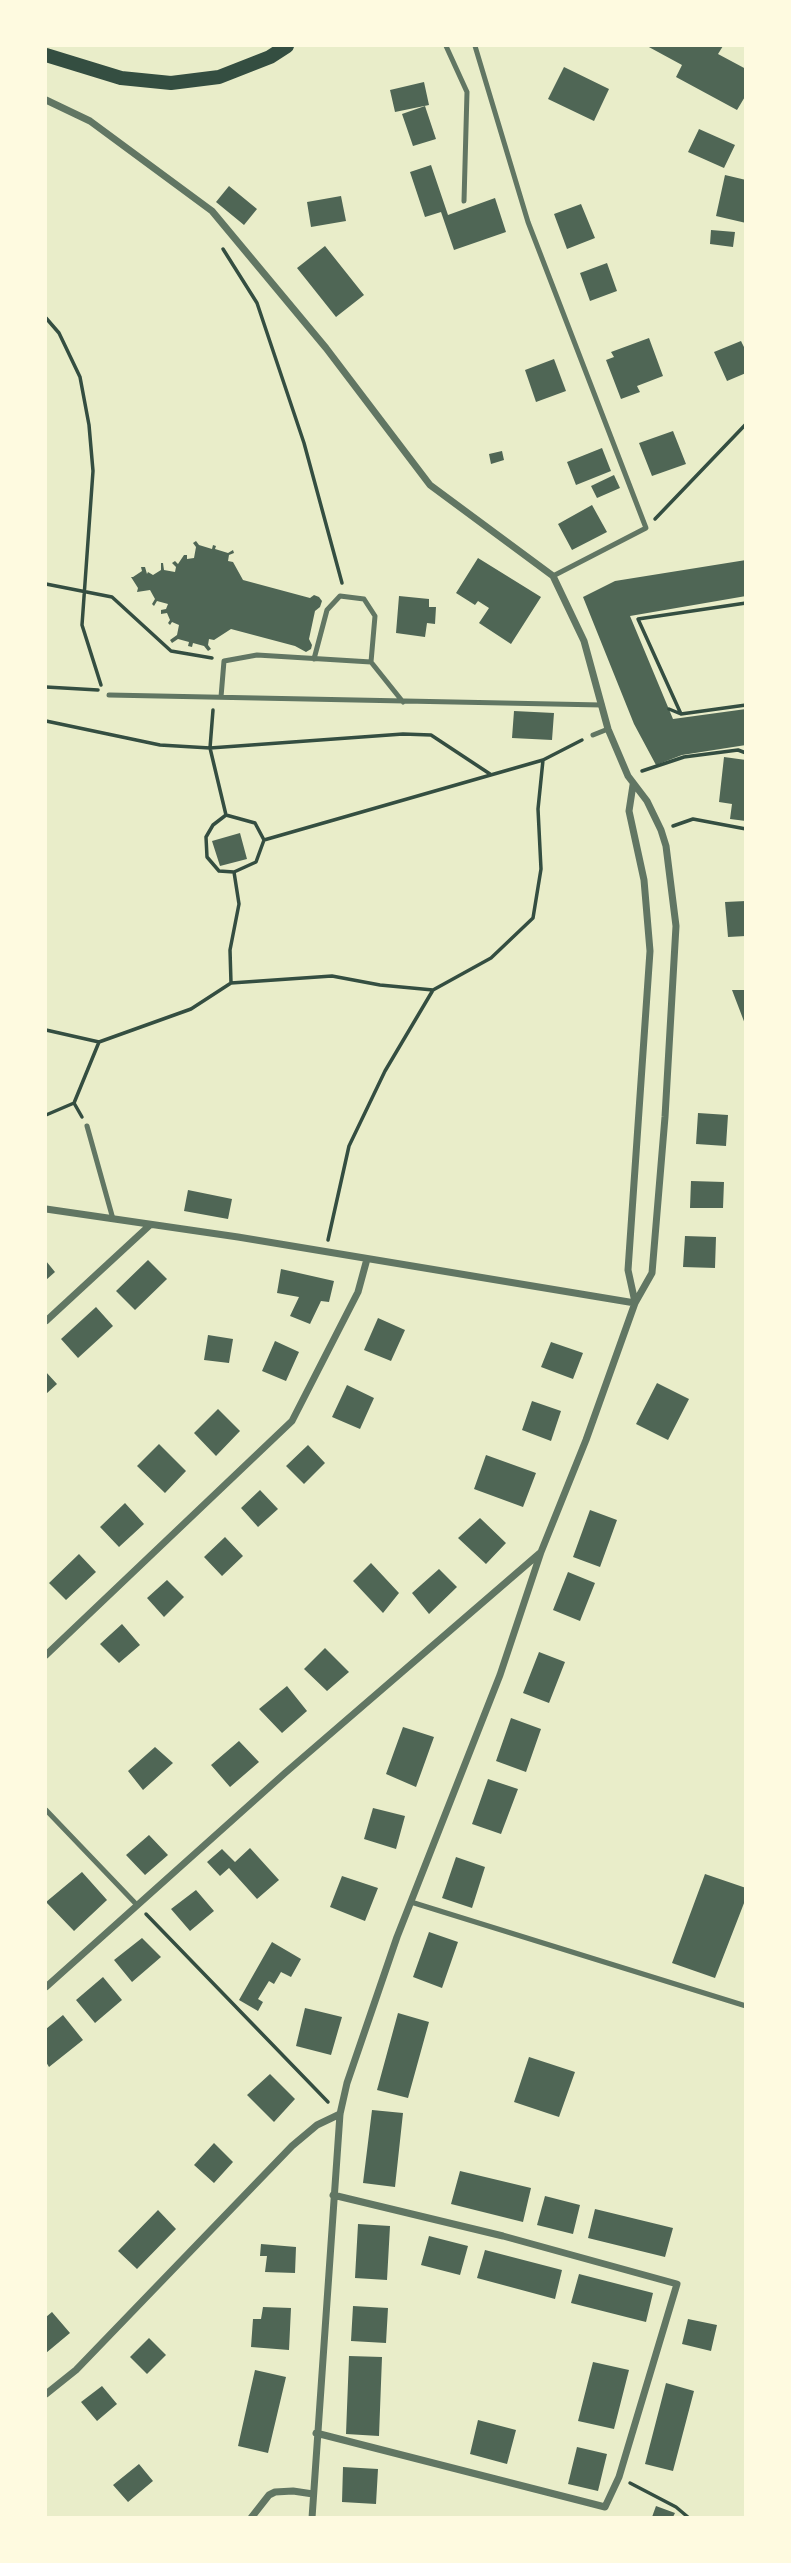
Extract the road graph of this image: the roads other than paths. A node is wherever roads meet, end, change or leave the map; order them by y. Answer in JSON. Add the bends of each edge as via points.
{"nodes":[{"id":1,"x":287,"y":46,"type":"edge"},
{"id":2,"x":446,"y":46,"type":"edge"},
{"id":3,"x":475,"y":46,"type":"edge"},
{"id":4,"x":46,"y":55,"type":"edge"},
{"id":5,"x":46,"y":100,"type":"edge"},
{"id":6,"x":464,"y":201,"type":"dead end"},
{"id":7,"x":553,"y":576,"type":"junction"},
{"id":8,"x":314,"y":659,"type":"junction"},
{"id":9,"x":371,"y":662,"type":"junction"},
{"id":10,"x":109,"y":695,"type":"dead end"},
{"id":11,"x":221,"y":697,"type":"junction"},
{"id":12,"x":403,"y":702,"type":"junction"},
{"id":13,"x":602,"y":705,"type":"junction"},
{"id":14,"x":608,"y":729,"type":"junction"},
{"id":15,"x":593,"y":735,"type":"road end"},
{"id":16,"x":633,"y":785,"type":"junction"},
{"id":17,"x":87,"y":1126,"type":"dead end"},
{"id":18,"x":46,"y":1209,"type":"edge"},
{"id":19,"x":113,"y":1219,"type":"junction"},
{"id":20,"x":150,"y":1226,"type":"junction"},
{"id":21,"x":367,"y":1259,"type":"junction"},
{"id":22,"x":635,"y":1303,"type":"junction"},
{"id":23,"x":46,"y":1321,"type":"edge"},
{"id":24,"x":541,"y":1552,"type":"junction"},
{"id":25,"x":46,"y":1655,"type":"edge"},
{"id":26,"x":46,"y":1810,"type":"edge"},
{"id":27,"x":411,"y":1902,"type":"junction"},
{"id":28,"x":137,"y":1905,"type":"junction"},
{"id":29,"x":46,"y":1987,"type":"edge"},
{"id":30,"x":746,"y":2006,"type":"edge"},
{"id":31,"x":340,"y":2114,"type":"junction"},
{"id":32,"x":333,"y":2195,"type":"junction"},
{"id":33,"x":46,"y":2394,"type":"edge"},
{"id":34,"x":316,"y":2432,"type":"junction"},
{"id":35,"x":313,"y":2494,"type":"junction"},
{"id":36,"x":251,"y":2518,"type":"edge"},
{"id":37,"x":312,"y":2518,"type":"edge"}],
"edges":[{"from":1,"to":4,"type":"main road","via":[[219,77],[171,83],[121,78]]},
{"from":2,"to":6,"type":"lane","via":[[467,92]]},
{"from":3,"to":7,"type":"lane","via":[[528,222],[646,528]]},
{"from":5,"to":7,"type":"street","via":[[90,121],[212,211],[318,338],[430,485]]},
{"from":7,"to":13,"type":"street","via":[[584,641]]},
{"from":8,"to":9,"type":"lane"},
{"from":8,"to":9,"type":"lane","via":[[327,610],[340,596],[365,599],[375,616]]},
{"from":8,"to":11,"type":"lane","via":[[257,655],[224,661]]},
{"from":9,"to":12,"type":"lane"},
{"from":10,"to":11,"type":"lane"},
{"from":11,"to":12,"type":"lane"},
{"from":12,"to":13,"type":"lane"},
{"from":13,"to":14,"type":"street"},
{"from":14,"to":15,"type":"lane"},
{"from":14,"to":16,"type":"street"},
{"from":16,"to":22,"type":"street","via":[[629,811],[645,880],[650,951],[628,1270]]},
{"from":16,"to":22,"type":"street","via":[[661,830],[676,926],[652,1273]]},
{"from":17,"to":19,"type":"lane"},
{"from":18,"to":19,"type":"street"},
{"from":19,"to":20,"type":"street"},
{"from":20,"to":21,"type":"street"},
{"from":20,"to":23,"type":"street"},
{"from":21,"to":22,"type":"street"},
{"from":21,"to":25,"type":"street","via":[[358,1292],[292,1421]]},
{"from":22,"to":24,"type":"street"},
{"from":24,"to":27,"type":"street","via":[[500,1675]]},
{"from":24,"to":28,"type":"street"},
{"from":26,"to":28,"type":"lane"},
{"from":27,"to":30,"type":"lane"},
{"from":27,"to":31,"type":"street"},
{"from":28,"to":29,"type":"street"},
{"from":31,"to":32,"type":"street"},
{"from":31,"to":33,"type":"street","via":[[317,2125],[292,2146],[76,2370]]},
{"from":32,"to":34,"type":"street"},
{"from":32,"to":34,"type":"street","via":[[677,2284],[619,2477],[605,2507]]},
{"from":34,"to":35,"type":"street"},
{"from":35,"to":36,"type":"street","via":[[275,2491]]},
{"from":35,"to":37,"type":"street"}]}
